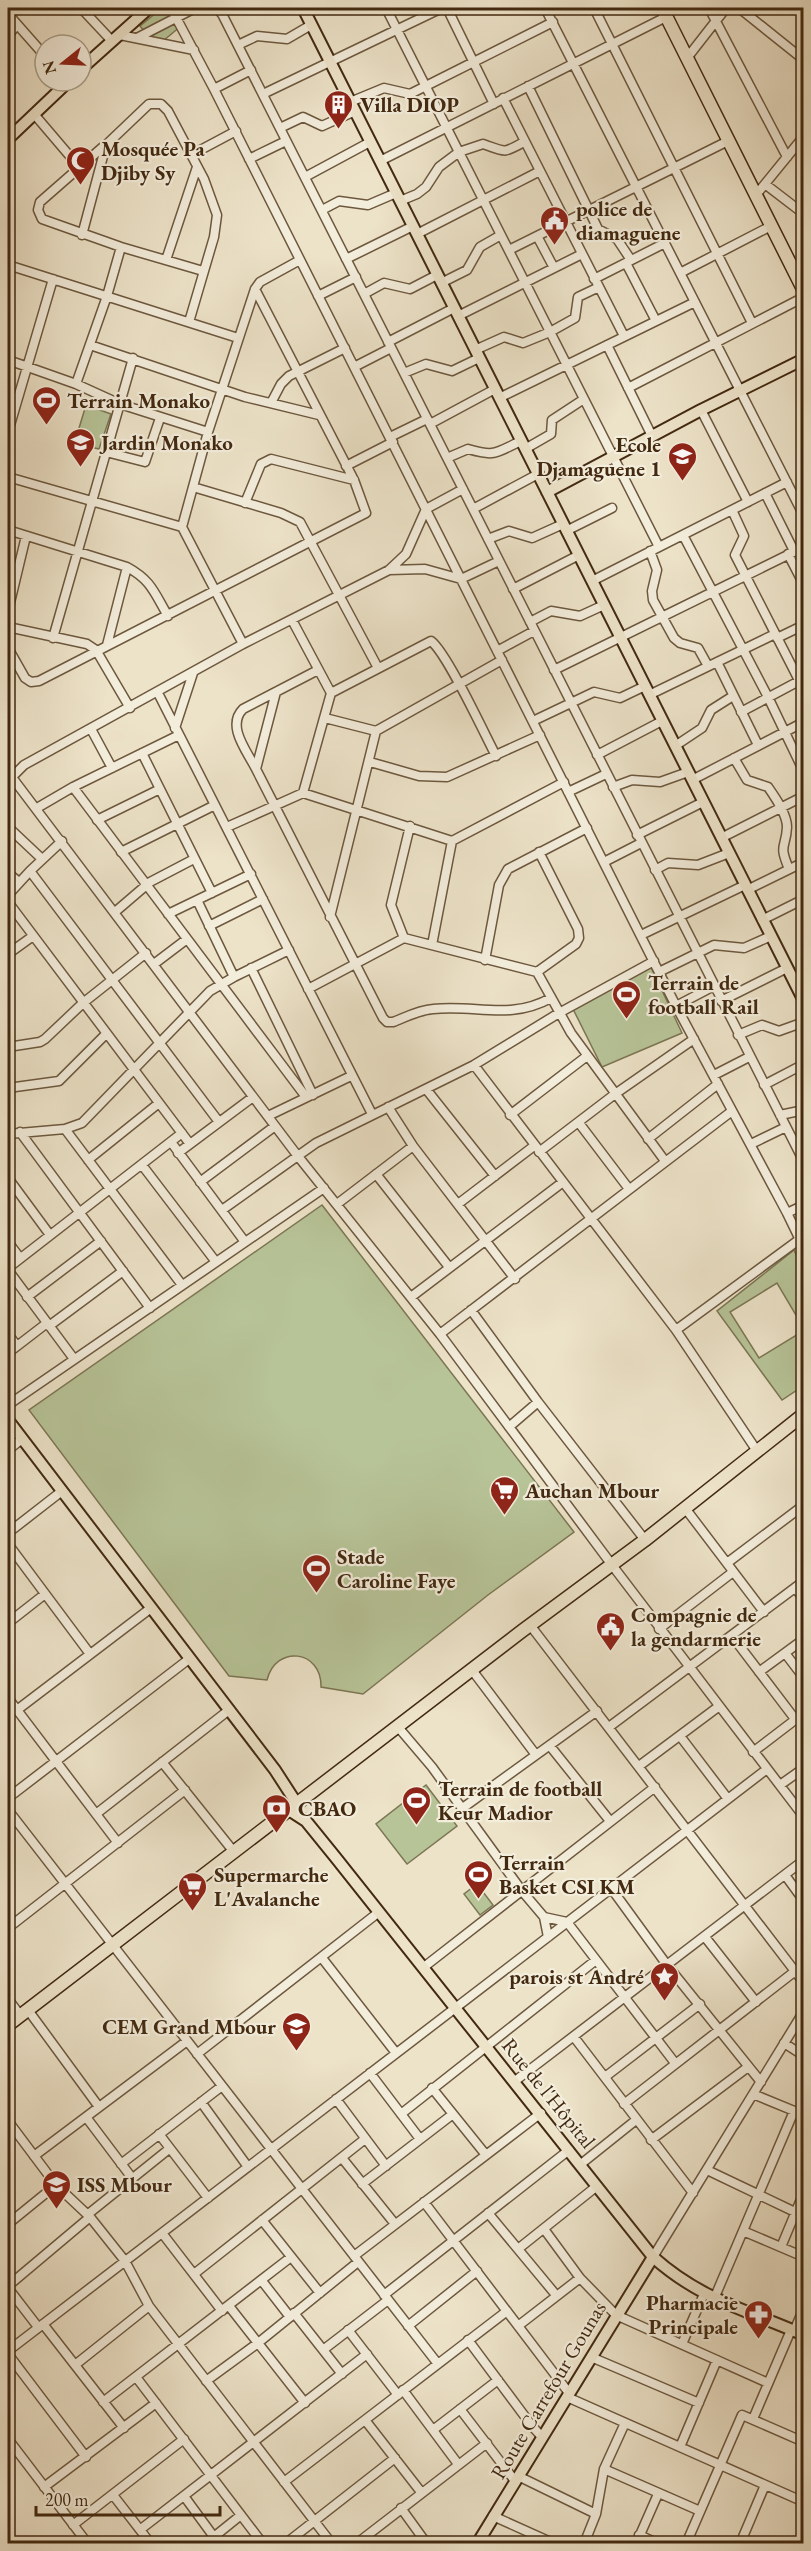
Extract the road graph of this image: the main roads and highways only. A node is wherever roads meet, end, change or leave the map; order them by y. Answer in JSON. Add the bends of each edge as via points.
{"nodes":[{"id":1,"x":148,"y":8,"type":"edge"},
{"id":2,"x":303,"y":8,"type":"edge"},
{"id":3,"x":664,"y":12,"type":"edge"},
{"id":4,"x":93,"y":58,"type":"edge"},
{"id":5,"x":56,"y":93,"type":"edge"},
{"id":6,"x":8,"y":139,"type":"edge"},
{"id":7,"x":804,"y":291,"type":"edge"},
{"id":8,"x":804,"y":359,"type":"edge"},
{"id":9,"x":547,"y":492,"type":"junction"},
{"id":10,"x":800,"y":983,"type":"edge"},
{"id":11,"x":804,"y":1001,"type":"edge"},
{"id":12,"x":804,"y":1414,"type":"edge"},
{"id":13,"x":8,"y":1420,"type":"edge"},
{"id":14,"x":296,"y":1805,"type":"junction"},
{"id":15,"x":8,"y":2025,"type":"edge"},
{"id":16,"x":653,"y":2258,"type":"junction"},
{"id":17,"x":796,"y":2332,"type":"edge"},
{"id":18,"x":477,"y":2544,"type":"edge"}],
"edges":[{"from":1,"to":4,"type":"main road"},
{"from":2,"to":9,"type":"main road"},
{"from":3,"to":7,"type":"highway"},
{"from":5,"to":6,"type":"main road"},
{"from":8,"to":9,"type":"main road"},
{"from":9,"to":10,"type":"main road","via":[[786,968]]},
{"from":10,"to":11,"type":"main road"},
{"from":12,"to":14,"type":"highway"},
{"from":13,"to":14,"type":"main road","via":[[275,1770]]},
{"from":14,"to":15,"type":"highway"},
{"from":14,"to":16,"type":"main road","name":"Rue de l'Hôpital"},
{"from":16,"to":17,"type":"main road","name":"Rue de l'Hôpital","via":[[709,2297]]},
{"from":16,"to":18,"type":"main road","name":"Route Carrefour Gounas"}]}
